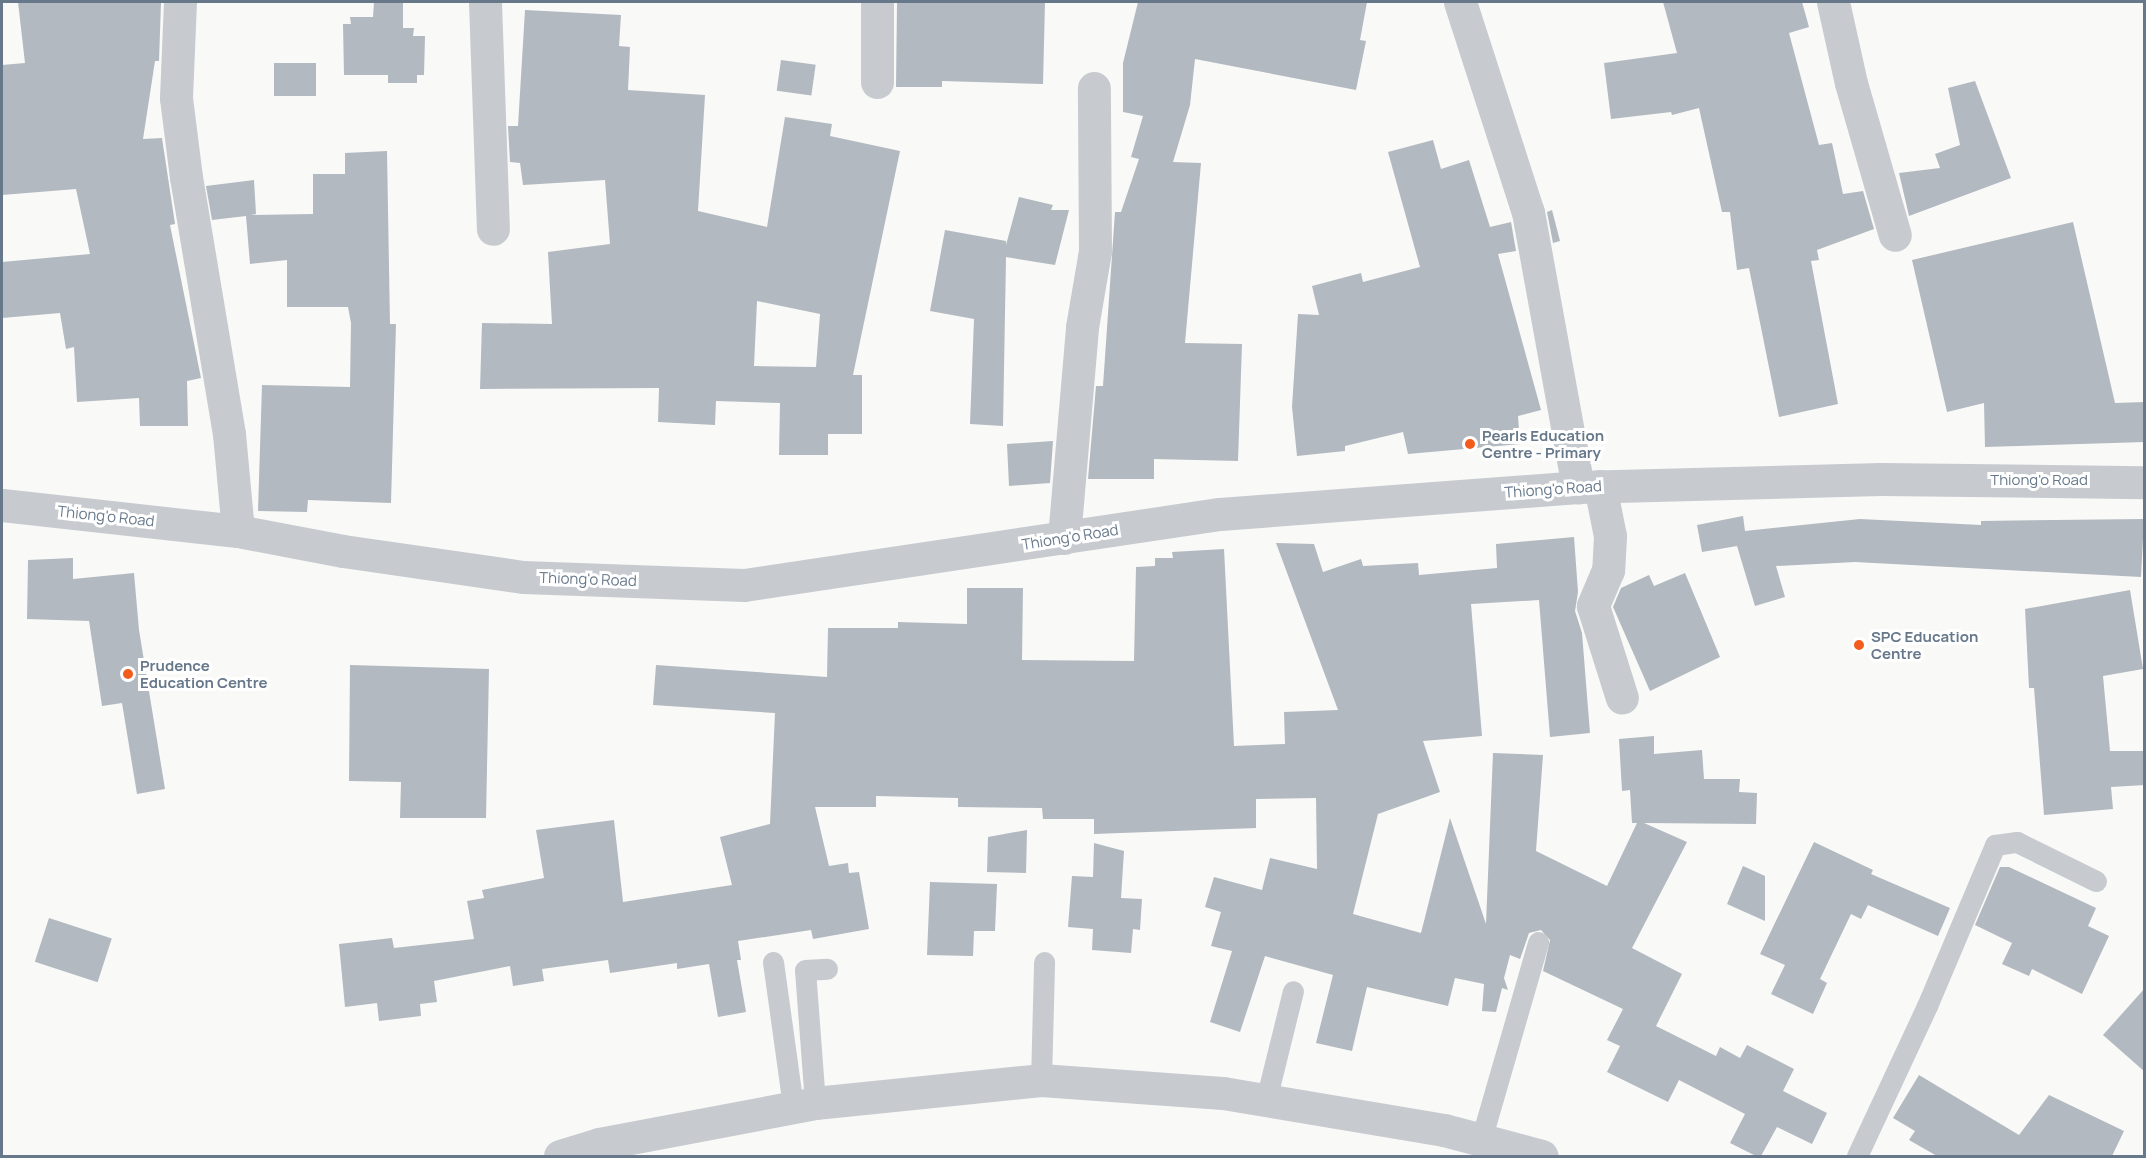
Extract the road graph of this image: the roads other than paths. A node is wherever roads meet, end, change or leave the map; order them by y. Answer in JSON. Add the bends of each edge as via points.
{"nodes":[{"id":1,"x":180,"y":2,"type":"edge"},
{"id":2,"x":485,"y":2,"type":"edge"},
{"id":3,"x":877,"y":2,"type":"edge"},
{"id":4,"x":1460,"y":2,"type":"edge"},
{"id":5,"x":1833,"y":2,"type":"edge"},
{"id":6,"x":877,"y":82,"type":"dead end"},
{"id":7,"x":1094,"y":88,"type":"dead end"},
{"id":8,"x":493,"y":229,"type":"dead end"},
{"id":9,"x":1895,"y":235,"type":"dead end"},
{"id":10,"x":2145,"y":482,"type":"edge"},
{"id":11,"x":1589,"y":486,"type":"junction"},
{"id":12,"x":2,"y":505,"type":"edge"},
{"id":13,"x":238,"y":531,"type":"junction"},
{"id":14,"x":1064,"y":538,"type":"junction"},
{"id":15,"x":1622,"y":698,"type":"dead end"},
{"id":16,"x":2096,"y":881,"type":"dead end"},
{"id":17,"x":1538,"y":942,"type":"dead end"},
{"id":18,"x":773,"y":962,"type":"dead end"},
{"id":19,"x":1044,"y":962,"type":"dead end"},
{"id":20,"x":827,"y":969,"type":"dead end"},
{"id":21,"x":1293,"y":991,"type":"dead end"},
{"id":22,"x":1041,"y":1080,"type":"junction"},
{"id":23,"x":1266,"y":1100,"type":"junction"},
{"id":24,"x":804,"y":1105,"type":"junction"},
{"id":25,"x":1481,"y":1140,"type":"junction"},
{"id":26,"x":560,"y":1156,"type":"edge"},
{"id":27,"x":1542,"y":1156,"type":"edge"},
{"id":28,"x":1857,"y":1156,"type":"edge"}],
"edges":[{"from":1,"to":13,"type":"street","via":[[176,98],[229,434]]},
{"from":2,"to":8,"type":"street"},
{"from":3,"to":6,"type":"street"},
{"from":4,"to":11,"type":"street","via":[[1528,212]]},
{"from":5,"to":9,"type":"street","via":[[1851,83]]},
{"from":7,"to":14,"type":"street","via":[[1095,251],[1083,327]]},
{"from":10,"to":11,"type":"street","name":"Thiong'o Road","via":[[1881,479]]},
{"from":11,"to":14,"type":"street","name":"Thiong'o Road","via":[[1220,514]]},
{"from":11,"to":15,"type":"street","via":[[1610,536],[1608,570],[1593,606]]},
{"from":12,"to":13,"type":"street","name":"Thiong'o Road"},
{"from":13,"to":14,"type":"street","name":"Thiong'o Road","via":[[343,551],[524,577],[744,585]]},
{"from":16,"to":28,"type":"lane","via":[[2017,842],[1995,845]]},
{"from":17,"to":25,"type":"lane"},
{"from":18,"to":24,"type":"lane"},
{"from":19,"to":22,"type":"lane"},
{"from":20,"to":24,"type":"lane","via":[[805,970]]},
{"from":21,"to":23,"type":"lane"},
{"from":22,"to":23,"type":"street","via":[[1223,1093]]},
{"from":22,"to":24,"type":"street"},
{"from":23,"to":25,"type":"street","via":[[1444,1130]]},
{"from":24,"to":26,"type":"street","via":[[599,1144]]},
{"from":25,"to":27,"type":"street"}]}
